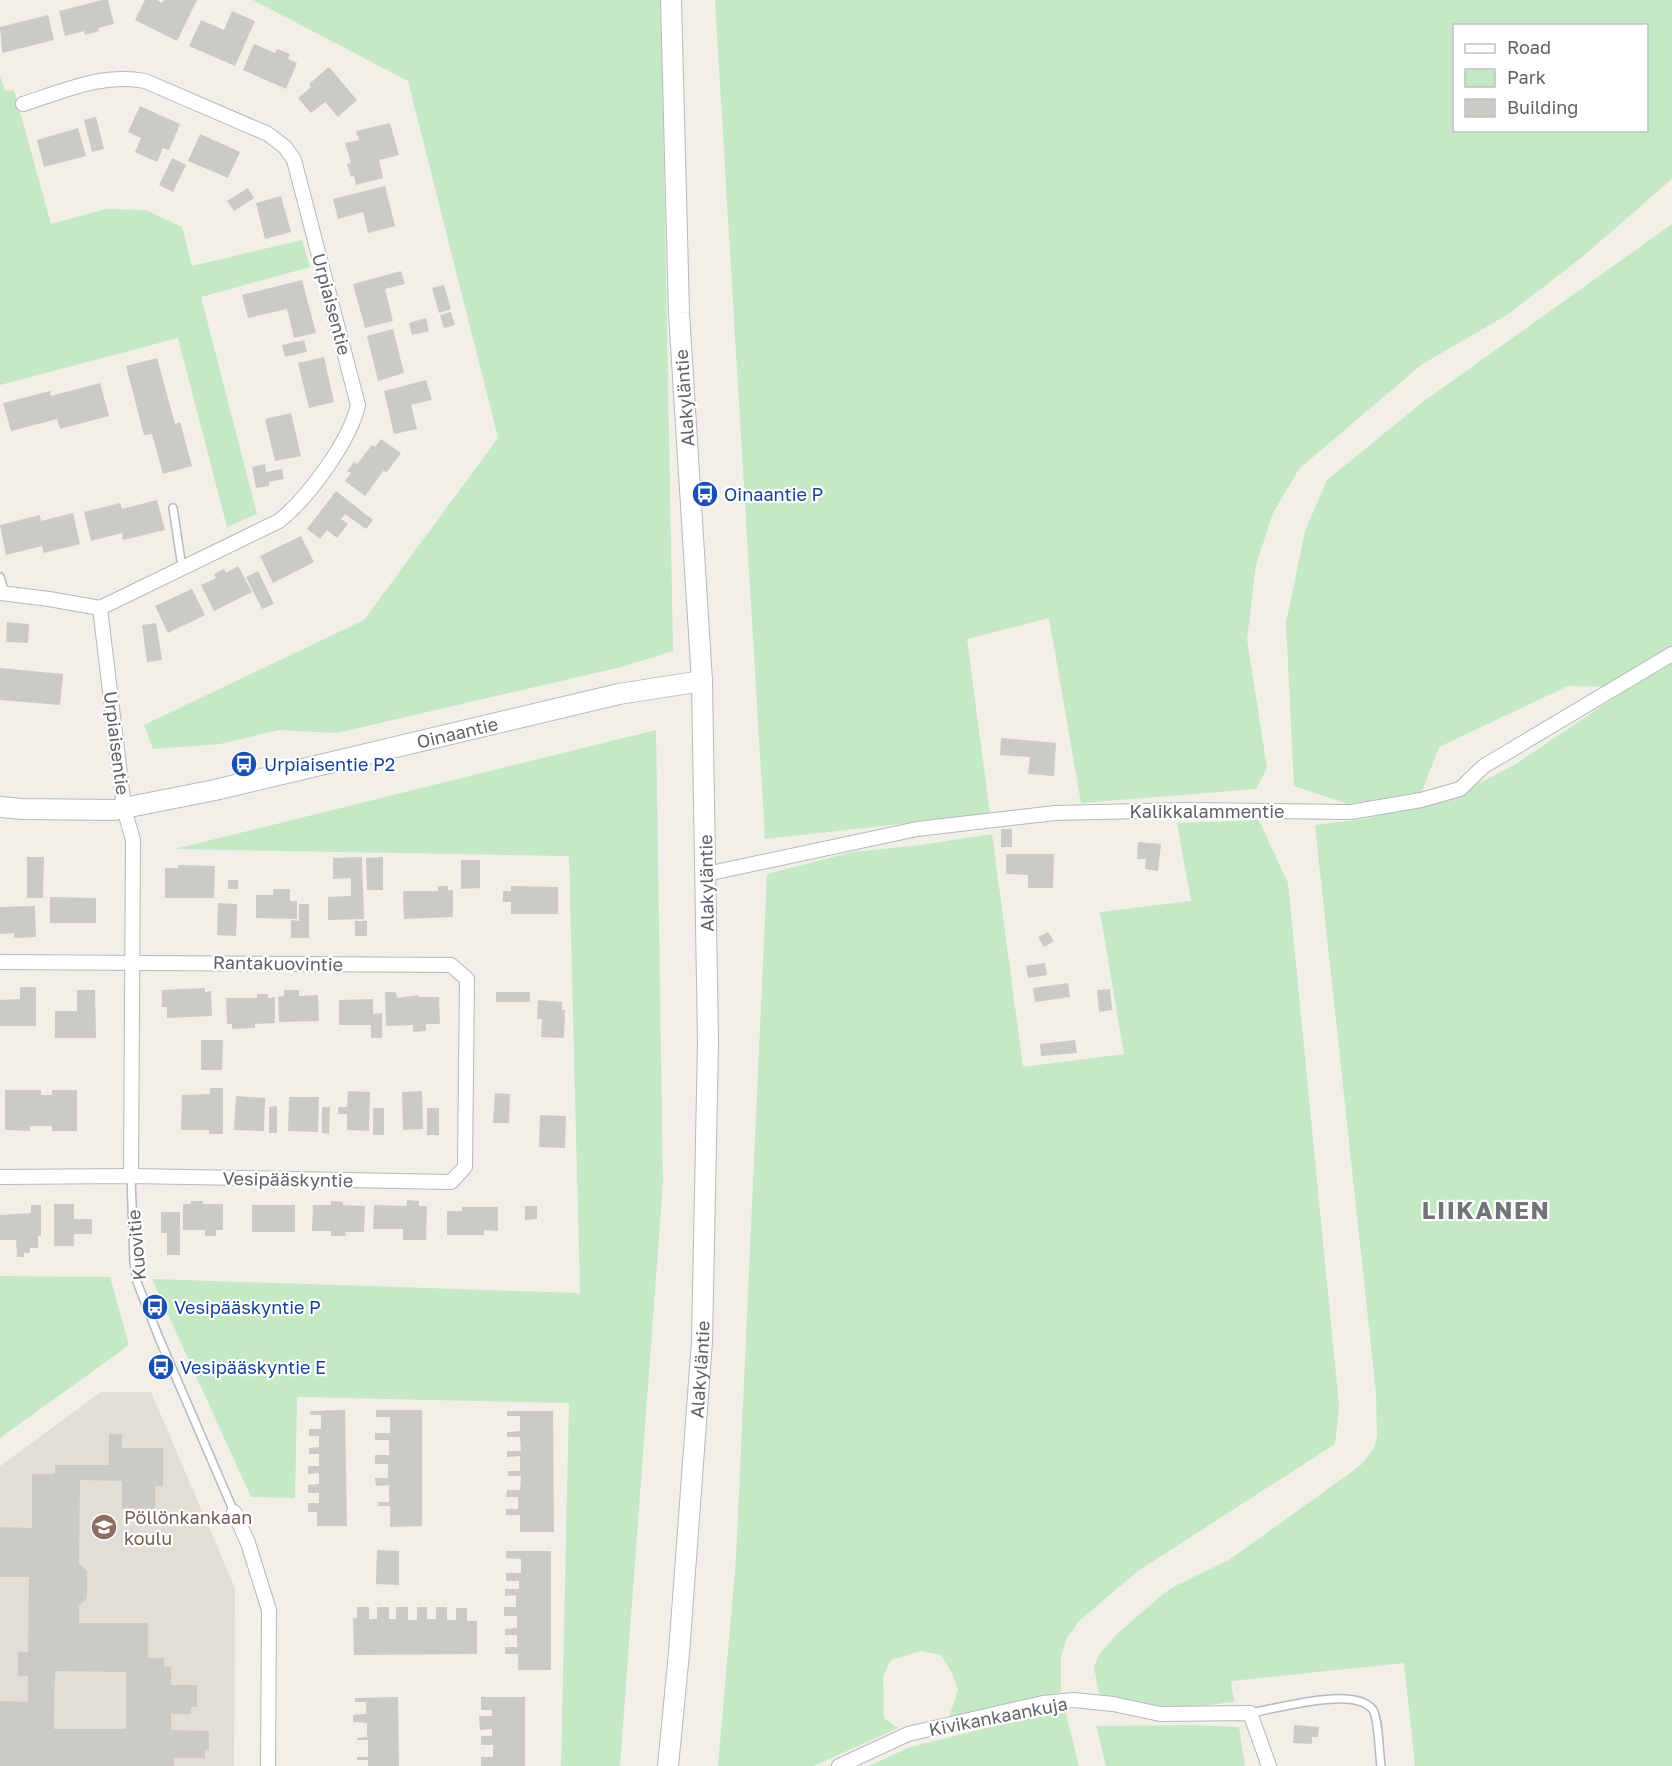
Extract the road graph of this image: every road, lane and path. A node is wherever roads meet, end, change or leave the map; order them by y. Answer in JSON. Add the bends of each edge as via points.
{"nodes":[{"id":1,"x":671,"y":0,"type":"edge"},
{"id":2,"x":23,"y":104,"type":"dead end"},
{"id":3,"x":173,"y":508,"type":"dead end"},
{"id":4,"x":182,"y":567,"type":"junction"},
{"id":5,"x":0,"y":577,"type":"edge"},
{"id":6,"x":3,"y":594,"type":"edge"},
{"id":7,"x":99,"y":608,"type":"junction"},
{"id":8,"x":1672,"y":654,"type":"edge"},
{"id":9,"x":702,"y":681,"type":"junction"},
{"id":10,"x":0,"y":807,"type":"edge"},
{"id":11,"x":124,"y":808,"type":"junction"},
{"id":12,"x":706,"y":874,"type":"junction"},
{"id":13,"x":0,"y":962,"type":"edge"},
{"id":14,"x":132,"y":962,"type":"junction"},
{"id":15,"x":467,"y":1063,"type":"joint"},
{"id":16,"x":131,"y":1176,"type":"junction"},
{"id":17,"x":0,"y":1177,"type":"edge"},
{"id":18,"x":234,"y":1512,"type":"joint"},
{"id":19,"x":1250,"y":1713,"type":"junction"},
{"id":20,"x":268,"y":1766,"type":"edge"},
{"id":21,"x":668,"y":1766,"type":"edge"},
{"id":22,"x":839,"y":1766,"type":"edge"},
{"id":23,"x":1269,"y":1766,"type":"edge"},
{"id":24,"x":1381,"y":1766,"type":"edge"}],
"edges":[{"from":1,"to":9,"type":"main road","name":"Alakyläntie","via":[[679,313]]},
{"from":2,"to":4,"type":"street","name":"Urpiaisentie","via":[[100,80],[145,81],[268,134],[294,160],[358,405],[354,421],[343,443],[296,508]]},
{"from":3,"to":4,"type":"lane"},
{"from":4,"to":7,"type":"street","name":"Urpiaisentie"},
{"from":5,"to":6,"type":"lane"},
{"from":6,"to":7,"type":"street"},
{"from":7,"to":11,"type":"street","name":"Urpiaisentie"},
{"from":8,"to":12,"type":"street","name":"Kalikkalammentie","via":[[1484,766],[1460,789],[1421,800],[1351,812],[1055,813],[917,829]]},
{"from":9,"to":11,"type":"main road","name":"Oinaantie","via":[[618,694],[216,790]]},
{"from":9,"to":12,"type":"main road","name":"Alakyläntie"},
{"from":10,"to":11,"type":"main road","name":"Oinaantie"},
{"from":11,"to":14,"type":"street","name":"Kuovitie","via":[[133,840]]},
{"from":12,"to":21,"type":"main road","name":"Alakyläntie","via":[[708,1042],[702,1341]]},
{"from":13,"to":14,"type":"street","name":"Rantakuovintie"},
{"from":14,"to":15,"type":"street","name":"Rantakuovintie","via":[[451,965],[467,979]]},
{"from":14,"to":16,"type":"street","name":"Kuovitie"},
{"from":15,"to":16,"type":"street","name":"Vesipääskyntie","via":[[465,1167],[451,1182]]},
{"from":16,"to":17,"type":"street","name":"Vesipääskyntie"},
{"from":16,"to":18,"type":"lane","name":"Kuovitie","via":[[137,1282]]},
{"from":18,"to":20,"type":"street","name":"Kuovitie","via":[[269,1610]]},
{"from":19,"to":22,"type":"street","name":"Kivikankaankuja","via":[[1178,1715],[1074,1700],[1043,1703],[908,1734]]},
{"from":19,"to":23,"type":"street"},
{"from":19,"to":24,"type":"lane","via":[[1335,1698],[1368,1705],[1375,1713]]}]}
